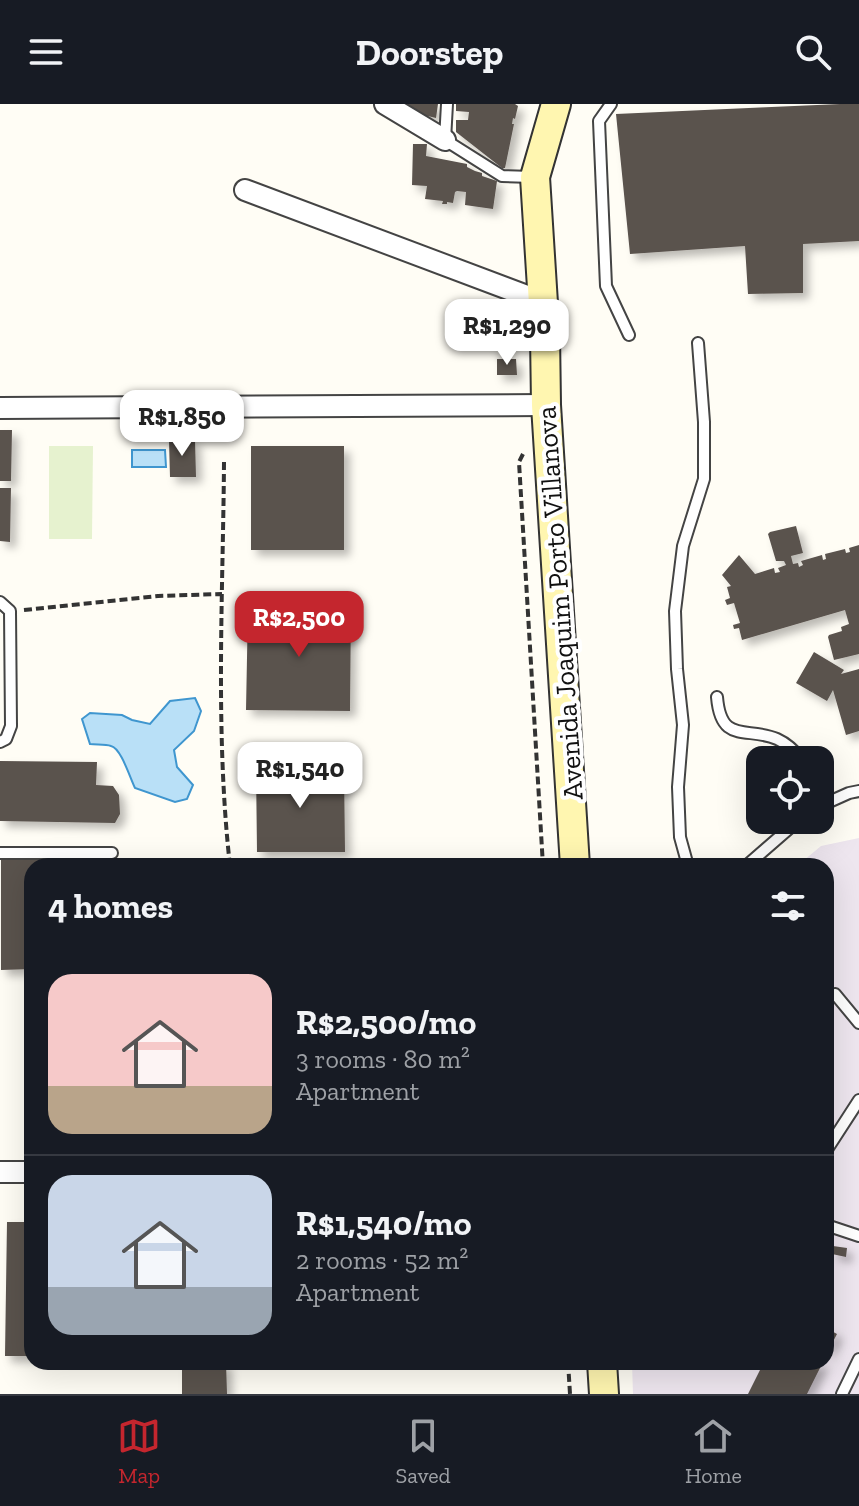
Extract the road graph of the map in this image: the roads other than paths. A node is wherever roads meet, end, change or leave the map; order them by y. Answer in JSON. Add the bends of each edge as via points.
{"nodes":[{"id":1,"x":385,"y":104,"type":"edge"},
{"id":2,"x":447,"y":104,"type":"edge"},
{"id":3,"x":556,"y":104,"type":"edge"},
{"id":4,"x":611,"y":104,"type":"edge"},
{"id":5,"x":445,"y":140,"type":"junction"},
{"id":6,"x":535,"y":177,"type":"junction"},
{"id":7,"x":245,"y":190,"type":"dead end"},
{"id":8,"x":543,"y":302,"type":"junction"},
{"id":9,"x":629,"y":335,"type":"dead end"},
{"id":10,"x":698,"y":343,"type":"dead end"},
{"id":11,"x":546,"y":405,"type":"junction"},
{"id":12,"x":0,"y":408,"type":"edge"},
{"id":13,"x":0,"y":602,"type":"edge"},
{"id":14,"x":717,"y":697,"type":"dead end"},
{"id":15,"x":0,"y":742,"type":"edge"},
{"id":16,"x":788,"y":746,"type":"edge"},
{"id":17,"x":859,"y":791,"type":"edge"},
{"id":18,"x":834,"y":800,"type":"edge"},
{"id":19,"x":783,"y":834,"type":"edge"},
{"id":20,"x":0,"y":853,"type":"edge"},
{"id":21,"x":112,"y":853,"type":"dead end"},
{"id":22,"x":574,"y":858,"type":"edge"},
{"id":23,"x":686,"y":858,"type":"edge"},
{"id":24,"x":755,"y":858,"type":"edge"},
{"id":25,"x":835,"y":994,"type":"dead end"},
{"id":26,"x":859,"y":1023,"type":"edge"},
{"id":27,"x":859,"y":1100,"type":"edge"},
{"id":28,"x":834,"y":1139,"type":"edge"},
{"id":29,"x":1,"y":1170,"type":"edge"},
{"id":30,"x":24,"y":1171,"type":"edge"},
{"id":31,"x":834,"y":1228,"type":"edge"},
{"id":32,"x":859,"y":1236,"type":"edge"},
{"id":33,"x":859,"y":1359,"type":"edge"},
{"id":34,"x":602,"y":1370,"type":"edge"},
{"id":35,"x":604,"y":1394,"type":"edge"},
{"id":36,"x":842,"y":1394,"type":"edge"}],
"edges":[{"from":1,"to":5,"type":"street"},
{"from":2,"to":5,"type":"lane"},
{"from":3,"to":6,"type":"street","name":"Avenida Joaquim Porto Villanova"},
{"from":4,"to":9,"type":"lane","via":[[599,121],[606,286]]},
{"from":5,"to":6,"type":"lane","via":[[502,176]]},
{"from":6,"to":8,"type":"street","name":"Avenida Joaquim Porto Villanova"},
{"from":7,"to":8,"type":"street"},
{"from":8,"to":11,"type":"street","name":"Avenida Joaquim Porto Villanova"},
{"from":10,"to":23,"type":"lane","via":[[704,479],[683,546],[675,611],[683,725],[680,837]]},
{"from":11,"to":12,"type":"street"},
{"from":11,"to":22,"type":"street","name":"Avenida Joaquim Porto Villanova"},
{"from":13,"to":15,"type":"lane","via":[[10,611],[11,726]]},
{"from":14,"to":16,"type":"lane","via":[[723,721],[731,728]]},
{"from":17,"to":18,"type":"lane"},
{"from":19,"to":24,"type":"lane"},
{"from":20,"to":21,"type":"lane"},
{"from":25,"to":26,"type":"lane"},
{"from":27,"to":28,"type":"lane"},
{"from":29,"to":30,"type":"street"},
{"from":31,"to":32,"type":"lane"},
{"from":33,"to":36,"type":"lane"},
{"from":34,"to":35,"type":"street"}]}
